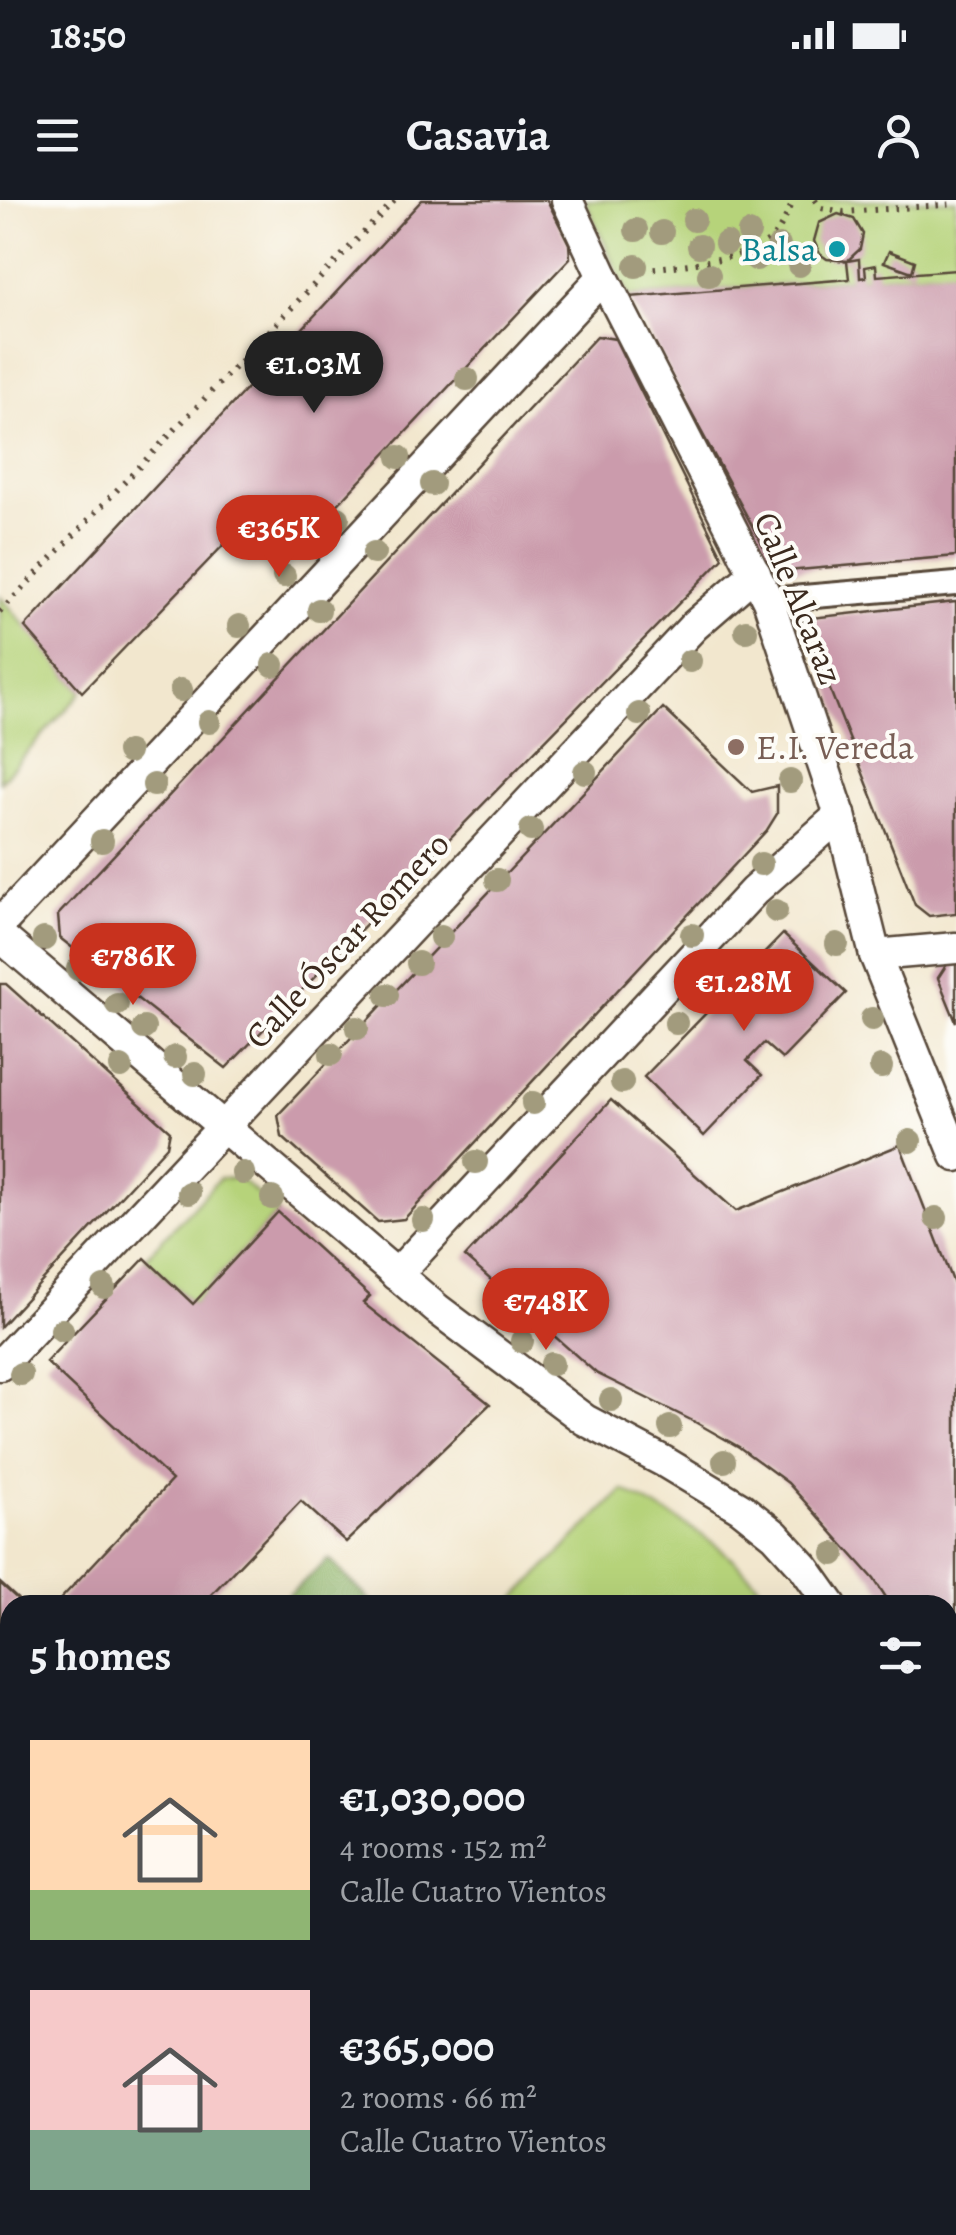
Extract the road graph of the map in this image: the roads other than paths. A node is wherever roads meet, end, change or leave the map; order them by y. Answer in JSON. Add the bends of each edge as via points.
{"nodes":[{"id":1,"x":567,"y":200,"type":"edge"},
{"id":2,"x":603,"y":276,"type":"junction"},
{"id":3,"x":956,"y":584,"type":"edge"},
{"id":4,"x":762,"y":587,"type":"junction"},
{"id":5,"x":840,"y":815,"type":"junction"},
{"id":6,"x":0,"y":924,"type":"edge"},
{"id":7,"x":0,"y":936,"type":"edge"},
{"id":8,"x":956,"y":948,"type":"edge"},
{"id":9,"x":875,"y":955,"type":"junction"},
{"id":10,"x":222,"y":1128,"type":"junction"},
{"id":11,"x":956,"y":1156,"type":"edge"},
{"id":12,"x":396,"y":1275,"type":"junction"},
{"id":13,"x":0,"y":1365,"type":"edge"},
{"id":14,"x":824,"y":1595,"type":"edge"}],
"edges":[{"from":1,"to":2,"type":"street","name":"Calle Alcaraz"},
{"from":2,"to":4,"type":"street","name":"Calle Alcaraz"},
{"from":2,"to":6,"type":"street"},
{"from":3,"to":4,"type":"street"},
{"from":4,"to":5,"type":"street","name":"Calle Alcaraz"},
{"from":4,"to":10,"type":"street","name":"Calle Óscar Romero","via":[[694,626]]},
{"from":5,"to":9,"type":"street","name":"Calle Alcaraz"},
{"from":5,"to":12,"type":"street","via":[[754,891]]},
{"from":7,"to":10,"type":"street"},
{"from":8,"to":9,"type":"street"},
{"from":9,"to":11,"type":"street","name":"Calle Alcaraz"},
{"from":10,"to":12,"type":"street"},
{"from":10,"to":13,"type":"street","name":"Calle Óscar Romero"},
{"from":12,"to":14,"type":"street","via":[[585,1420],[740,1508],[775,1535]]}]}
